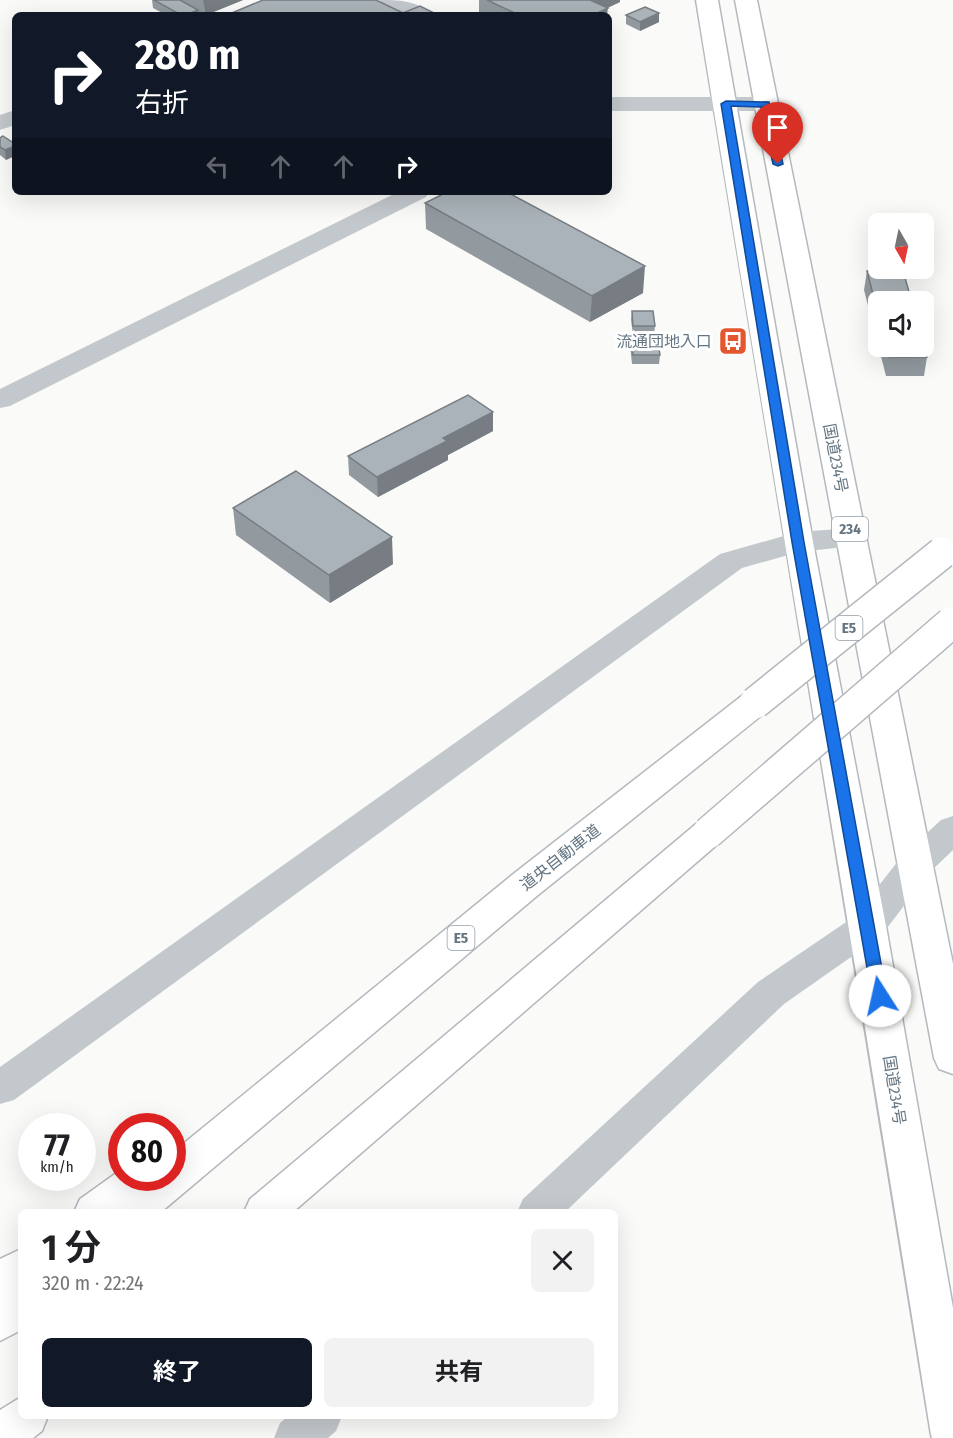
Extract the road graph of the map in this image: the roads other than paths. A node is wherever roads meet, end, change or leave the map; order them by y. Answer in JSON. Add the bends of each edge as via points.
{"nodes":[{"id":1,"x":390,"y":0,"type":"edge"},
{"id":2,"x":707,"y":0,"type":"edge"},
{"id":3,"x":746,"y":0,"type":"edge"},
{"id":4,"x":413,"y":12,"type":"edge"},
{"id":5,"x":612,"y":104,"type":"edge"},
{"id":6,"x":726,"y":104,"type":"junction"},
{"id":7,"x":765,"y":104,"type":"junction"},
{"id":8,"x":411,"y":195,"type":"edge"},
{"id":9,"x":0,"y":400,"type":"edge"},
{"id":10,"x":852,"y":538,"type":"junction"},
{"id":11,"x":798,"y":542,"type":"junction"},
{"id":12,"x":948,"y":548,"type":"edge"},
{"id":13,"x":952,"y":622,"type":"edge"},
{"id":14,"x":953,"y":829,"type":"edge"},
{"id":15,"x":915,"y":865,"type":"junction"},
{"id":16,"x":525,"y":885,"type":"junction"},
{"id":17,"x":868,"y":926,"type":"junction"},
{"id":18,"x":953,"y":1058,"type":"edge"},
{"id":19,"x":0,"y":1088,"type":"edge"},
{"id":20,"x":186,"y":1142,"type":"edge"},
{"id":21,"x":122,"y":1191,"type":"edge"},
{"id":22,"x":98,"y":1209,"type":"edge"},
{"id":23,"x":135,"y":1209,"type":"edge"},
{"id":24,"x":268,"y":1209,"type":"edge"},
{"id":25,"x":540,"y":1209,"type":"edge"},
{"id":26,"x":18,"y":1270,"type":"edge"},
{"id":27,"x":0,"y":1284,"type":"edge"},
{"id":28,"x":18,"y":1306,"type":"edge"},
{"id":29,"x":0,"y":1321,"type":"edge"},
{"id":30,"x":22,"y":1419,"type":"edge"},
{"id":31,"x":317,"y":1419,"type":"edge"},
{"id":32,"x":953,"y":1435,"type":"edge"},
{"id":33,"x":0,"y":1438,"type":"edge"},
{"id":34,"x":296,"y":1438,"type":"edge"}],
"edges":[{"from":1,"to":4,"type":"street"},
{"from":2,"to":6,"type":"highway","name":"国道234号"},
{"from":3,"to":7,"type":"highway","name":"国道234号","number":"234"},
{"from":5,"to":6,"type":"street"},
{"from":6,"to":7,"type":"street"},
{"from":6,"to":11,"type":"highway","name":"国道234号"},
{"from":7,"to":10,"type":"highway","name":"国道234号","number":"234"},
{"from":8,"to":9,"type":"street"},
{"from":10,"to":11,"type":"street"},
{"from":10,"to":15,"type":"highway","name":"国道234号","number":"234"},
{"from":11,"to":17,"type":"highway","name":"国道234号"},
{"from":11,"to":19,"type":"street","via":[[731,561]]},
{"from":12,"to":16,"type":"highway","name":"道央自動車道","number":"E5","bridge":true},
{"from":13,"to":24,"type":"highway","bridge":true},
{"from":14,"to":15,"type":"street"},
{"from":15,"to":17,"type":"street"},
{"from":15,"to":18,"type":"highway","name":"国道234号","number":"234"},
{"from":16,"to":20,"type":"highway"},
{"from":16,"to":23,"type":"highway","name":"道央自動車道","number":"E5"},
{"from":17,"to":25,"type":"street","via":[[771,993]]},
{"from":17,"to":32,"type":"highway","name":"国道234号"},
{"from":21,"to":22,"type":"highway"},
{"from":26,"to":27,"type":"highway"},
{"from":28,"to":29,"type":"highway"},
{"from":30,"to":33,"type":"highway"},
{"from":31,"to":34,"type":"street"}]}
